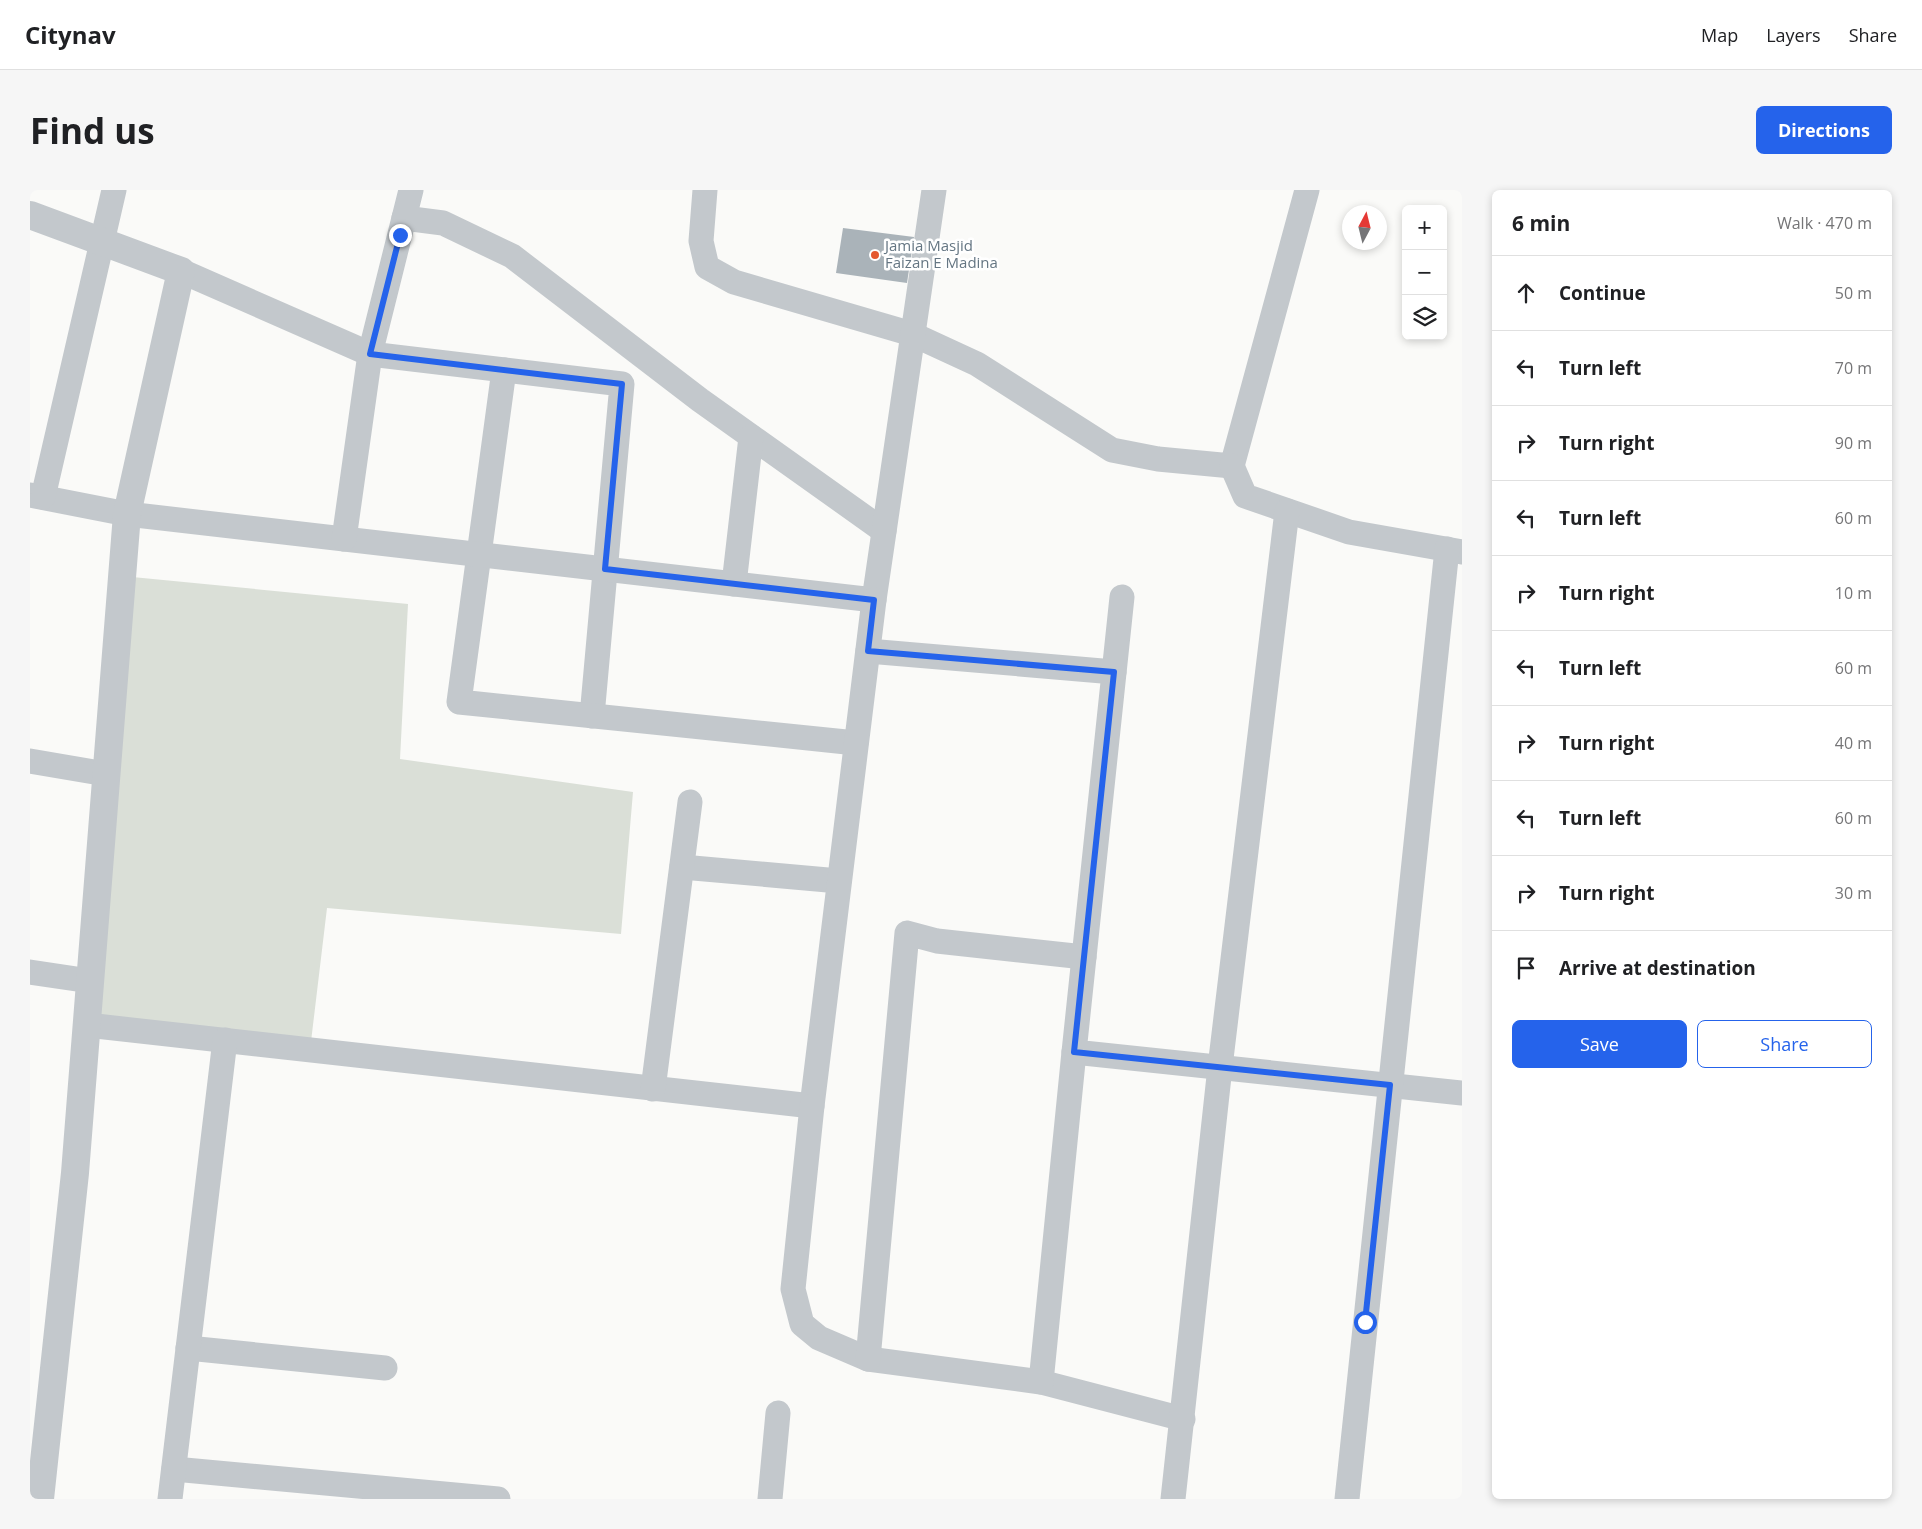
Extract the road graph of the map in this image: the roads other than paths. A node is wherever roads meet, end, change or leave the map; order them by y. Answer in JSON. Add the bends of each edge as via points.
{"nodes":[{"id":1,"x":114,"y":190,"type":"edge"},
{"id":2,"x":411,"y":190,"type":"edge"},
{"id":3,"x":705,"y":190,"type":"edge"},
{"id":4,"x":934,"y":190,"type":"edge"},
{"id":5,"x":1307,"y":190,"type":"edge"},
{"id":6,"x":30,"y":215,"type":"edge"},
{"id":7,"x":404,"y":218,"type":"junction"},
{"id":8,"x":102,"y":241,"type":"junction"},
{"id":9,"x":181,"y":271,"type":"junction"},
{"id":10,"x":912,"y":334,"type":"junction"},
{"id":11,"x":370,"y":354,"type":"junction"},
{"id":12,"x":504,"y":370,"type":"junction"},
{"id":13,"x":751,"y":437,"type":"junction"},
{"id":14,"x":1232,"y":466,"type":"junction"},
{"id":15,"x":37,"y":496,"type":"edge"},
{"id":16,"x":1288,"y":511,"type":"junction"},
{"id":17,"x":126,"y":514,"type":"junction"},
{"id":18,"x":884,"y":531,"type":"junction"},
{"id":19,"x":344,"y":539,"type":"junction"},
{"id":20,"x":1454,"y":551,"type":"edge"},
{"id":21,"x":478,"y":554,"type":"junction"},
{"id":22,"x":605,"y":569,"type":"junction"},
{"id":23,"x":734,"y":584,"type":"junction"},
{"id":24,"x":1122,"y":597,"type":"dead end"},
{"id":25,"x":874,"y":600,"type":"junction"},
{"id":26,"x":868,"y":651,"type":"junction"},
{"id":27,"x":1114,"y":672,"type":"junction"},
{"id":28,"x":592,"y":716,"type":"junction"},
{"id":29,"x":856,"y":743,"type":"junction"},
{"id":30,"x":30,"y":761,"type":"edge"},
{"id":31,"x":106,"y":774,"type":"junction"},
{"id":32,"x":690,"y":802,"type":"dead end"},
{"id":33,"x":682,"y":867,"type":"junction"},
{"id":34,"x":839,"y":881,"type":"junction"},
{"id":35,"x":1084,"y":957,"type":"junction"},
{"id":36,"x":30,"y":972,"type":"edge"},
{"id":37,"x":90,"y":981,"type":"junction"},
{"id":38,"x":87,"y":1025,"type":"junction"},
{"id":39,"x":225,"y":1040,"type":"junction"},
{"id":40,"x":1074,"y":1052,"type":"junction"},
{"id":41,"x":1220,"y":1067,"type":"junction"},
{"id":42,"x":1390,"y":1085,"type":"junction"},
{"id":43,"x":653,"y":1089,"type":"junction"},
{"id":44,"x":1462,"y":1093,"type":"edge"},
{"id":45,"x":812,"y":1106,"type":"junction"},
{"id":46,"x":188,"y":1348,"type":"junction"},
{"id":47,"x":868,"y":1359,"type":"junction"},
{"id":48,"x":385,"y":1368,"type":"dead end"},
{"id":49,"x":1041,"y":1382,"type":"junction"},
{"id":50,"x":778,"y":1413,"type":"dead end"},
{"id":51,"x":1183,"y":1419,"type":"junction"},
{"id":52,"x":174,"y":1469,"type":"junction"},
{"id":53,"x":40,"y":1499,"type":"edge"},
{"id":54,"x":170,"y":1499,"type":"edge"},
{"id":55,"x":498,"y":1499,"type":"edge"},
{"id":56,"x":770,"y":1499,"type":"edge"},
{"id":57,"x":1173,"y":1499,"type":"edge"},
{"id":58,"x":1347,"y":1499,"type":"edge"}],
"edges":[{"from":1,"to":8,"type":"street"},
{"from":2,"to":7,"type":"street"},
{"from":3,"to":10,"type":"street","via":[[701,241],[707,267],[734,282]]},
{"from":4,"to":10,"type":"street"},
{"from":5,"to":14,"type":"street"},
{"from":6,"to":8,"type":"street"},
{"from":7,"to":11,"type":"street"},
{"from":7,"to":13,"type":"street","via":[[443,223],[512,256]]},
{"from":8,"to":9,"type":"street"},
{"from":8,"to":15,"type":"street"},
{"from":9,"to":11,"type":"street"},
{"from":9,"to":17,"type":"street"},
{"from":10,"to":14,"type":"street","via":[[977,364],[1112,450],[1158,459]]},
{"from":10,"to":18,"type":"street"},
{"from":11,"to":12,"type":"street"},
{"from":11,"to":19,"type":"street"},
{"from":12,"to":21,"type":"street"},
{"from":12,"to":22,"type":"street","via":[[622,384]]},
{"from":13,"to":18,"type":"street"},
{"from":13,"to":23,"type":"street"},
{"from":14,"to":16,"type":"street","via":[[1245,496]]},
{"from":15,"to":17,"type":"street"},
{"from":16,"to":20,"type":"street","via":[[1350,532]]},
{"from":16,"to":41,"type":"street"},
{"from":17,"to":19,"type":"street"},
{"from":17,"to":31,"type":"street"},
{"from":18,"to":25,"type":"street"},
{"from":19,"to":21,"type":"street"},
{"from":20,"to":42,"type":"street"},
{"from":21,"to":22,"type":"street"},
{"from":21,"to":28,"type":"street","via":[[459,702]]},
{"from":22,"to":23,"type":"street"},
{"from":22,"to":28,"type":"street"},
{"from":23,"to":25,"type":"street"},
{"from":24,"to":27,"type":"street"},
{"from":25,"to":26,"type":"street"},
{"from":26,"to":27,"type":"street"},
{"from":26,"to":29,"type":"street"},
{"from":27,"to":35,"type":"street"},
{"from":28,"to":29,"type":"street"},
{"from":29,"to":34,"type":"street"},
{"from":30,"to":31,"type":"street"},
{"from":31,"to":37,"type":"street"},
{"from":32,"to":33,"type":"street"},
{"from":33,"to":34,"type":"street"},
{"from":33,"to":43,"type":"street"},
{"from":34,"to":45,"type":"street"},
{"from":35,"to":40,"type":"street"},
{"from":35,"to":47,"type":"street","via":[[937,940],[907,933]]},
{"from":36,"to":37,"type":"street"},
{"from":37,"to":38,"type":"street"},
{"from":38,"to":39,"type":"street"},
{"from":38,"to":53,"type":"street","via":[[75,1173]]},
{"from":39,"to":43,"type":"street"},
{"from":39,"to":46,"type":"street"},
{"from":40,"to":41,"type":"street"},
{"from":40,"to":49,"type":"street"},
{"from":41,"to":42,"type":"street"},
{"from":41,"to":51,"type":"street"},
{"from":42,"to":44,"type":"street"},
{"from":42,"to":58,"type":"street"},
{"from":43,"to":45,"type":"street"},
{"from":45,"to":47,"type":"street","via":[[793,1289],[802,1324],[820,1338]]},
{"from":46,"to":48,"type":"street"},
{"from":46,"to":52,"type":"street"},
{"from":47,"to":49,"type":"street"},
{"from":49,"to":51,"type":"street"},
{"from":50,"to":56,"type":"street"},
{"from":51,"to":57,"type":"street"},
{"from":52,"to":54,"type":"street"},
{"from":52,"to":55,"type":"street"}]}
